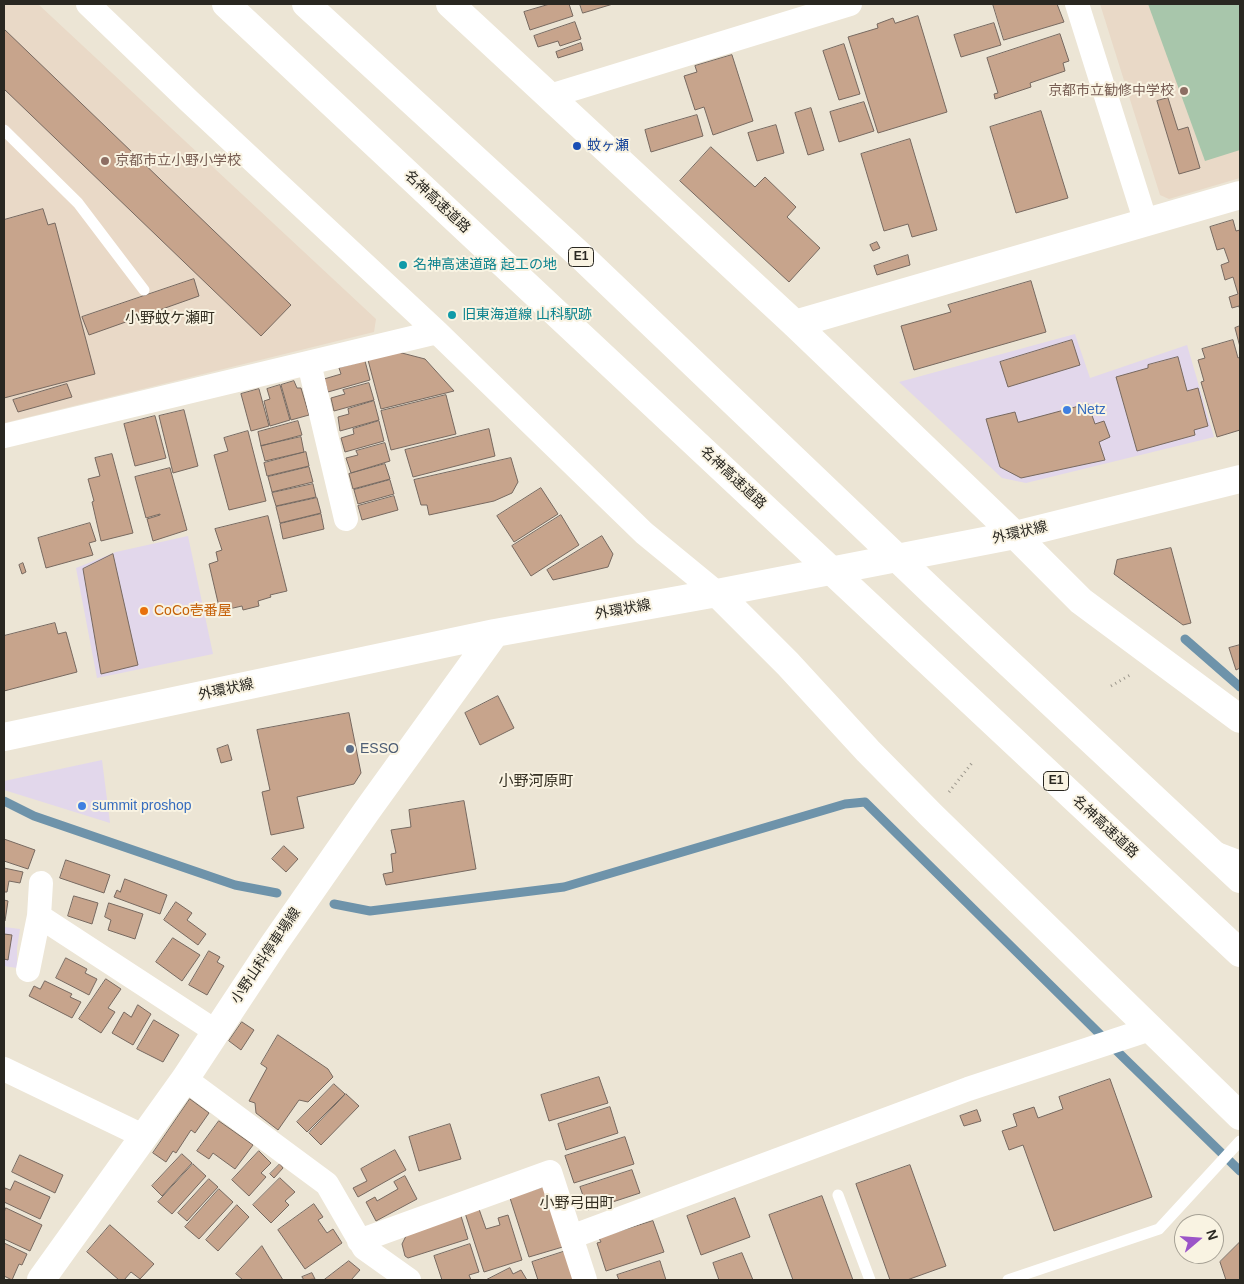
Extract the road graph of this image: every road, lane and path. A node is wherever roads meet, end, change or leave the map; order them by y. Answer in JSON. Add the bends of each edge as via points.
{"nodes":[{"id":1,"x":88,"y":4,"type":"edge"},
{"id":2,"x":226,"y":4,"type":"edge"},
{"id":3,"x":306,"y":4,"type":"edge"},
{"id":4,"x":450,"y":4,"type":"edge"},
{"id":5,"x":850,"y":4,"type":"edge"},
{"id":6,"x":1077,"y":4,"type":"edge"},
{"id":7,"x":550,"y":96,"type":"junction"},
{"id":8,"x":4,"y":130,"type":"edge"},
{"id":9,"x":1240,"y":195,"type":"edge"},
{"id":10,"x":1146,"y":223,"type":"junction"},
{"id":11,"x":144,"y":290,"type":"dead end"},
{"id":12,"x":795,"y":324,"type":"junction"},
{"id":13,"x":437,"y":332,"type":"junction"},
{"id":14,"x":309,"y":362,"type":"junction"},
{"id":15,"x":4,"y":436,"type":"edge"},
{"id":16,"x":1240,"y":479,"type":"edge"},
{"id":17,"x":346,"y":519,"type":"dead end"},
{"id":18,"x":1015,"y":535,"type":"junction"},
{"id":19,"x":717,"y":593,"type":"junction"},
{"id":20,"x":495,"y":634,"type":"junction"},
{"id":21,"x":1240,"y":720,"type":"edge"},
{"id":22,"x":4,"y":737,"type":"edge"},
{"id":23,"x":972,"y":763,"type":"dead end"},
{"id":24,"x":949,"y":792,"type":"dead end"},
{"id":25,"x":1199,"y":840,"type":"junction"},
{"id":26,"x":1240,"y":856,"type":"edge"},
{"id":27,"x":1240,"y":879,"type":"edge"},
{"id":28,"x":40,"y":883,"type":"dead end"},
{"id":29,"x":39,"y":916,"type":"junction"},
{"id":30,"x":1240,"y":953,"type":"edge"},
{"id":31,"x":28,"y":970,"type":"dead end"},
{"id":32,"x":1150,"y":1029,"type":"junction"},
{"id":33,"x":215,"y":1031,"type":"junction"},
{"id":34,"x":4,"y":1069,"type":"edge"},
{"id":35,"x":185,"y":1079,"type":"junction"},
{"id":36,"x":1240,"y":1116,"type":"edge"},
{"id":37,"x":143,"y":1136,"type":"junction"},
{"id":38,"x":1237,"y":1145,"type":"edge"},
{"id":39,"x":838,"y":1195,"type":"dead end"},
{"id":40,"x":571,"y":1237,"type":"junction"},
{"id":41,"x":359,"y":1241,"type":"junction"},
{"id":42,"x":40,"y":1280,"type":"edge"},
{"id":43,"x":409,"y":1280,"type":"edge"},
{"id":44,"x":585,"y":1280,"type":"edge"},
{"id":45,"x":870,"y":1280,"type":"edge"},
{"id":46,"x":1008,"y":1280,"type":"edge"}],
"edges":[{"from":1,"to":13,"type":"street"},
{"from":2,"to":30,"type":"main road","name":"名神高速道路","number":"E1"},
{"from":3,"to":25,"type":"main road","number":"E1","via":[[583,258],[937,596]]},
{"from":4,"to":7,"type":"main road"},
{"from":5,"to":7,"type":"street"},
{"from":6,"to":10,"type":"street"},
{"from":7,"to":12,"type":"main road"},
{"from":8,"to":11,"type":"lane","via":[[78,203]]},
{"from":9,"to":10,"type":"main road"},
{"from":10,"to":12,"type":"main road"},
{"from":12,"to":18,"type":"main road"},
{"from":13,"to":14,"type":"street"},
{"from":13,"to":19,"type":"street","via":[[644,534]]},
{"from":14,"to":15,"type":"street"},
{"from":14,"to":17,"type":"street"},
{"from":16,"to":18,"type":"main road","name":"外環状線"},
{"from":18,"to":19,"type":"main road","name":"外環状線"},
{"from":18,"to":21,"type":"main road","via":[[1081,601]]},
{"from":19,"to":20,"type":"main road","name":"外環状線"},
{"from":19,"to":32,"type":"main road","via":[[868,751]]},
{"from":20,"to":22,"type":"main road","name":"外環状線"},
{"from":20,"to":33,"type":"main road","name":"小野山科停車場線","via":[[366,812]]},
{"from":23,"to":24,"type":"path"},
{"from":25,"to":26,"type":"lane"},
{"from":25,"to":27,"type":"main road","number":"E1"},
{"from":28,"to":29,"type":"street"},
{"from":29,"to":31,"type":"street"},
{"from":29,"to":33,"type":"street"},
{"from":32,"to":36,"type":"main road"},
{"from":32,"to":40,"type":"street","via":[[968,1089]]},
{"from":33,"to":35,"type":"main road","name":"小野山科停車場線"},
{"from":34,"to":37,"type":"street"},
{"from":35,"to":37,"type":"main road","name":"小野山科停車場線"},
{"from":35,"to":41,"type":"street","via":[[327,1184]]},
{"from":37,"to":42,"type":"main road","name":"小野山科停車場線"},
{"from":38,"to":46,"type":"lane","via":[[1159,1229]]},
{"from":39,"to":45,"type":"lane"},
{"from":40,"to":41,"type":"street","via":[[550,1172]]},
{"from":40,"to":44,"type":"street"},
{"from":41,"to":43,"type":"street"}]}
